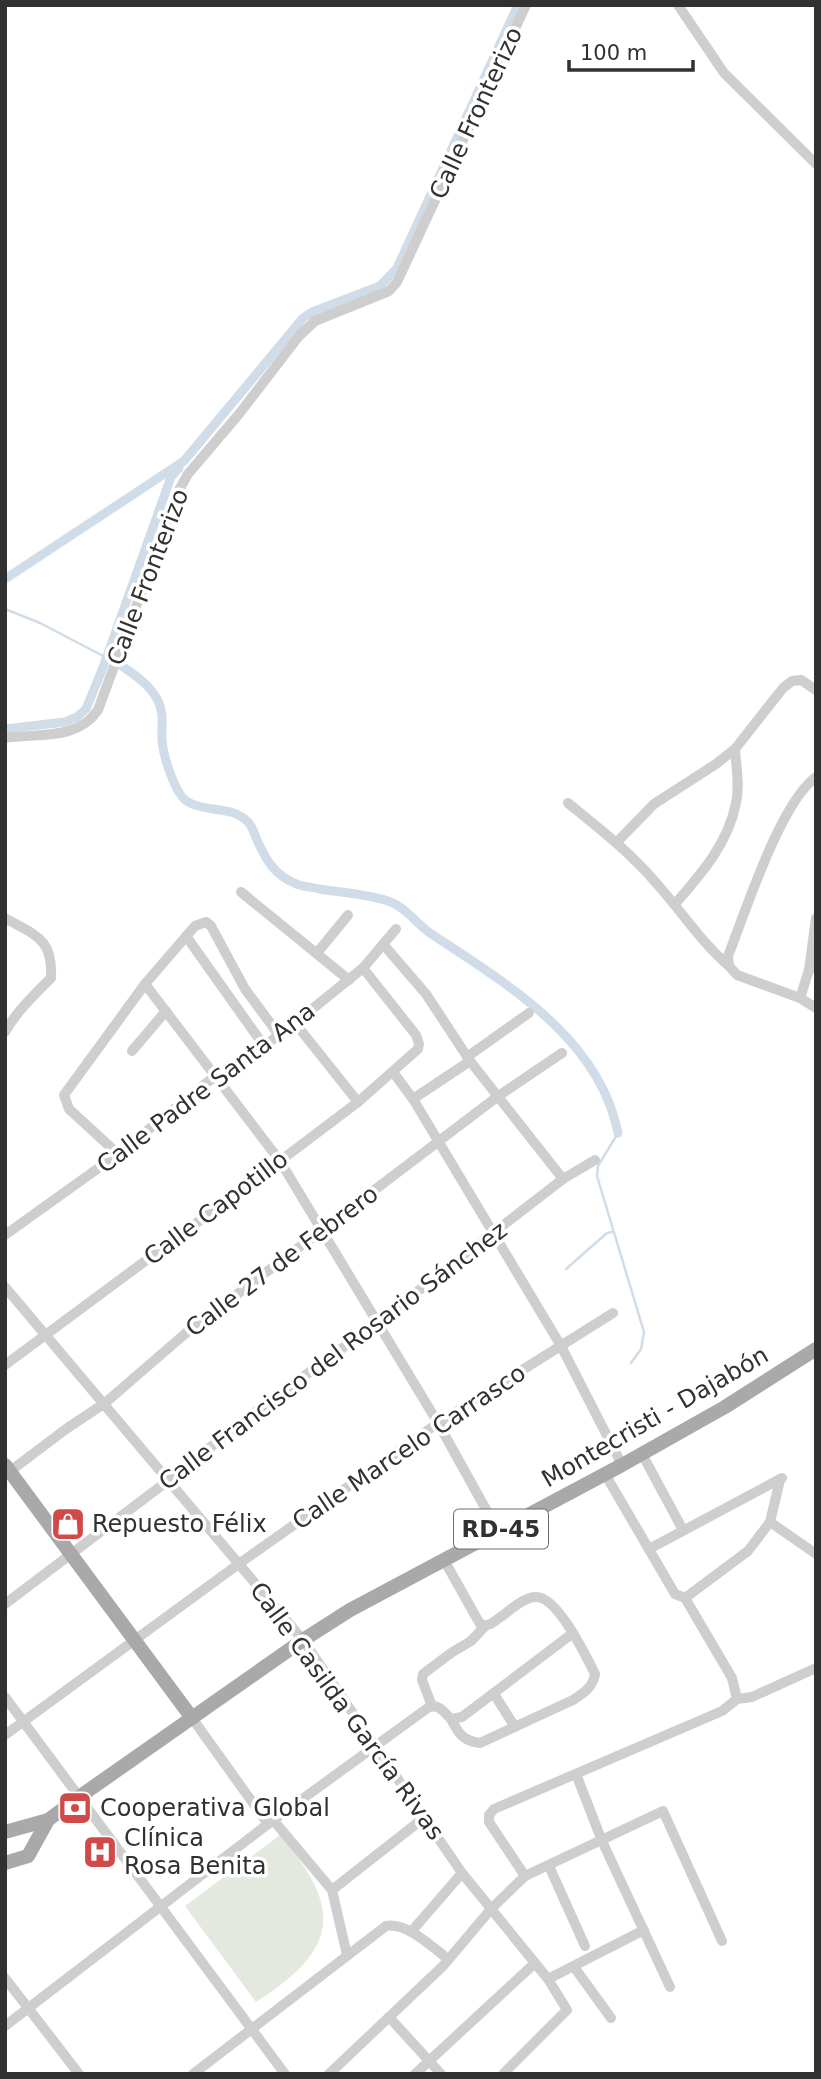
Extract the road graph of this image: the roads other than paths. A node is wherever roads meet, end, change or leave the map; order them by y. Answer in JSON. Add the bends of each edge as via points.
{"nodes":[{"id":1,"x":526,"y":5,"type":"edge"},
{"id":2,"x":678,"y":5,"type":"edge"},
{"id":3,"x":816,"y":147,"type":"edge"},
{"id":4,"x":812,"y":160,"type":"edge"},
{"id":5,"x":816,"y":690,"type":"edge"},
{"id":6,"x":5,"y":738,"type":"edge"},
{"id":7,"x":735,"y":749,"type":"junction"},
{"id":8,"x":816,"y":777,"type":"edge"},
{"id":9,"x":568,"y":803,"type":"dead end"},
{"id":10,"x":617,"y":842,"type":"junction"},
{"id":11,"x":241,"y":892,"type":"dead end"},
{"id":12,"x":675,"y":904,"type":"junction"},
{"id":13,"x":348,"y":915,"type":"dead end"},
{"id":14,"x":5,"y":918,"type":"edge"},
{"id":15,"x":816,"y":918,"type":"edge"},
{"id":16,"x":396,"y":929,"type":"dead end"},
{"id":17,"x":186,"y":936,"type":"junction"},
{"id":18,"x":383,"y":944,"type":"junction"},
{"id":19,"x":317,"y":953,"type":"junction"},
{"id":20,"x":729,"y":967,"type":"junction"},
{"id":21,"x":363,"y":968,"type":"junction"},
{"id":22,"x":812,"y":973,"type":"edge"},
{"id":23,"x":349,"y":980,"type":"junction"},
{"id":24,"x":145,"y":984,"type":"junction"},
{"id":25,"x":800,"y":998,"type":"junction"},
{"id":26,"x":816,"y":1008,"type":"edge"},
{"id":27,"x":166,"y":1011,"type":"junction"},
{"id":28,"x":529,"y":1013,"type":"dead end"},
{"id":29,"x":295,"y":1023,"type":"junction"},
{"id":30,"x":5,"y":1032,"type":"edge"},
{"id":31,"x":279,"y":1035,"type":"junction"},
{"id":32,"x":264,"y":1046,"type":"junction"},
{"id":33,"x":132,"y":1051,"type":"dead end"},
{"id":34,"x":562,"y":1053,"type":"dead end"},
{"id":35,"x":469,"y":1059,"type":"junction"},
{"id":36,"x":393,"y":1072,"type":"junction"},
{"id":37,"x":214,"y":1077,"type":"junction"},
{"id":38,"x":497,"y":1097,"type":"junction"},
{"id":39,"x":413,"y":1099,"type":"junction"},
{"id":40,"x":358,"y":1102,"type":"junction"},
{"id":41,"x":438,"y":1143,"type":"junction"},
{"id":42,"x":118,"y":1154,"type":"junction"},
{"id":43,"x":595,"y":1160,"type":"dead end"},
{"id":44,"x":281,"y":1161,"type":"junction"},
{"id":45,"x":563,"y":1179,"type":"junction"},
{"id":46,"x":323,"y":1229,"type":"junction"},
{"id":47,"x":495,"y":1233,"type":"junction"},
{"id":48,"x":5,"y":1235,"type":"edge"},
{"id":49,"x":5,"y":1287,"type":"edge"},
{"id":50,"x":613,"y":1313,"type":"dead end"},
{"id":51,"x":378,"y":1322,"type":"junction"},
{"id":52,"x":46,"y":1335,"type":"junction"},
{"id":53,"x":561,"y":1346,"type":"junction"},
{"id":54,"x":816,"y":1349,"type":"edge"},
{"id":55,"x":5,"y":1365,"type":"edge"},
{"id":56,"x":105,"y":1403,"type":"junction"},
{"id":57,"x":438,"y":1423,"type":"junction"},
{"id":58,"x":642,"y":1454,"type":"junction"},
{"id":59,"x":622,"y":1465,"type":"junction"},
{"id":60,"x":7,"y":1470,"type":"edge"},
{"id":61,"x":605,"y":1474,"type":"junction"},
{"id":62,"x":169,"y":1480,"type":"junction"},
{"id":63,"x":770,"y":1522,"type":"junction"},
{"id":64,"x":683,"y":1530,"type":"junction"},
{"id":65,"x":498,"y":1531,"type":"junction"},
{"id":66,"x":649,"y":1549,"type":"junction"},
{"id":67,"x":70,"y":1554,"type":"junction"},
{"id":68,"x":816,"y":1554,"type":"edge"},
{"id":69,"x":444,"y":1560,"type":"junction"},
{"id":70,"x":240,"y":1563,"type":"junction"},
{"id":71,"x":685,"y":1598,"type":"junction"},
{"id":72,"x":5,"y":1604,"type":"edge"},
{"id":73,"x":485,"y":1626,"type":"junction"},
{"id":74,"x":573,"y":1633,"type":"junction"},
{"id":75,"x":303,"y":1640,"type":"junction"},
{"id":76,"x":134,"y":1641,"type":"junction"},
{"id":77,"x":816,"y":1668,"type":"edge"},
{"id":78,"x":494,"y":1694,"type":"junction"},
{"id":79,"x":5,"y":1697,"type":"edge"},
{"id":80,"x":737,"y":1699,"type":"junction"},
{"id":81,"x":432,"y":1706,"type":"junction"},
{"id":82,"x":192,"y":1718,"type":"junction"},
{"id":83,"x":451,"y":1719,"type":"junction"},
{"id":84,"x":24,"y":1722,"type":"junction"},
{"id":85,"x":515,"y":1727,"type":"junction"},
{"id":86,"x":5,"y":1735,"type":"edge"},
{"id":87,"x":375,"y":1746,"type":"junction"},
{"id":88,"x":576,"y":1774,"type":"junction"},
{"id":89,"x":79,"y":1797,"type":"junction"},
{"id":90,"x":425,"y":1817,"type":"junction"},
{"id":91,"x":48,"y":1820,"type":"junction"},
{"id":92,"x":271,"y":1823,"type":"junction"},
{"id":93,"x":5,"y":1832,"type":"edge"},
{"id":94,"x":602,"y":1840,"type":"junction"},
{"id":95,"x":5,"y":1863,"type":"edge"},
{"id":96,"x":549,"y":1866,"type":"junction"},
{"id":97,"x":462,"y":1873,"type":"junction"},
{"id":98,"x":525,"y":1876,"type":"junction"},
{"id":99,"x":332,"y":1890,"type":"junction"},
{"id":100,"x":161,"y":1905,"type":"junction"},
{"id":101,"x":491,"y":1909,"type":"junction"},
{"id":102,"x":644,"y":1930,"type":"junction"},
{"id":103,"x":411,"y":1932,"type":"junction"},
{"id":104,"x":722,"y":1941,"type":"dead end"},
{"id":105,"x":585,"y":1946,"type":"dead end"},
{"id":106,"x":347,"y":1955,"type":"junction"},
{"id":107,"x":448,"y":1959,"type":"junction"},
{"id":108,"x":535,"y":1963,"type":"junction"},
{"id":109,"x":574,"y":1967,"type":"junction"},
{"id":110,"x":5,"y":1978,"type":"edge"},
{"id":111,"x":548,"y":1979,"type":"junction"},
{"id":112,"x":670,"y":1987,"type":"dead end"},
{"id":113,"x":29,"y":2009,"type":"junction"},
{"id":114,"x":388,"y":2017,"type":"junction"},
{"id":115,"x":611,"y":2018,"type":"dead end"},
{"id":116,"x":5,"y":2026,"type":"edge"},
{"id":117,"x":251,"y":2030,"type":"junction"},
{"id":118,"x":429,"y":2062,"type":"junction"},
{"id":119,"x":79,"y":2074,"type":"edge"},
{"id":120,"x":193,"y":2074,"type":"edge"},
{"id":121,"x":285,"y":2074,"type":"edge"},
{"id":122,"x":329,"y":2074,"type":"edge"},
{"id":123,"x":415,"y":2074,"type":"edge"},
{"id":124,"x":441,"y":2074,"type":"edge"},
{"id":125,"x":503,"y":2074,"type":"edge"}],
"edges":[{"from":1,"to":6,"type":"street","name":"Calle Fronterizo","via":[[397,282],[389,291],[315,321],[188,474],[90,722],[66,732]]},
{"from":2,"to":4,"type":"street","via":[[724,73]]},
{"from":3,"to":4,"type":"street"},
{"from":5,"to":7,"type":"street","via":[[801,680],[792,681]]},
{"from":7,"to":10,"type":"street","via":[[654,804]]},
{"from":7,"to":12,"type":"street","via":[[736,803],[728,826],[707,867]]},
{"from":8,"to":20,"type":"street","via":[[798,795],[779,830],[728,956]]},
{"from":9,"to":10,"type":"street"},
{"from":10,"to":12,"type":"street"},
{"from":11,"to":19,"type":"street"},
{"from":12,"to":20,"type":"street"},
{"from":13,"to":19,"type":"street"},
{"from":14,"to":30,"type":"street","via":[[45,943],[51,956],[51,978]]},
{"from":15,"to":22,"type":"street"},
{"from":16,"to":18,"type":"street","name":"Calle Padre Santa Ana"},
{"from":17,"to":24,"type":"street"},
{"from":17,"to":31,"type":"street","via":[[201,923],[211,926],[245,989]]},
{"from":17,"to":32,"type":"street"},
{"from":18,"to":21,"type":"street","name":"Calle Padre Santa Ana"},
{"from":18,"to":35,"type":"street","via":[[426,994]]},
{"from":19,"to":23,"type":"street"},
{"from":20,"to":25,"type":"street","via":[[737,975]]},
{"from":21,"to":23,"type":"street","name":"Calle Padre Santa Ana"},
{"from":21,"to":36,"type":"street","name":"Calle Capotillo","via":[[419,1044]]},
{"from":22,"to":25,"type":"street"},
{"from":23,"to":29,"type":"street","name":"Calle Padre Santa Ana"},
{"from":24,"to":27,"type":"street"},
{"from":24,"to":42,"type":"street","via":[[64,1096],[69,1109]]},
{"from":25,"to":26,"type":"street"},
{"from":27,"to":33,"type":"street"},
{"from":27,"to":37,"type":"street"},
{"from":28,"to":35,"type":"street"},
{"from":29,"to":31,"type":"street","name":"Calle Padre Santa Ana"},
{"from":29,"to":40,"type":"street"},
{"from":31,"to":32,"type":"street","name":"Calle Padre Santa Ana"},
{"from":32,"to":37,"type":"street","name":"Calle Padre Santa Ana"},
{"from":34,"to":38,"type":"street","name":"Calle 27 de Febrero"},
{"from":35,"to":38,"type":"street"},
{"from":35,"to":39,"type":"street"},
{"from":36,"to":39,"type":"street"},
{"from":36,"to":40,"type":"street","name":"Calle Capotillo"},
{"from":37,"to":42,"type":"street","name":"Calle Padre Santa Ana"},
{"from":37,"to":44,"type":"street"},
{"from":38,"to":41,"type":"street","name":"Calle 27 de Febrero"},
{"from":38,"to":45,"type":"street"},
{"from":39,"to":41,"type":"street"},
{"from":40,"to":44,"type":"street","name":"Calle Capotillo"},
{"from":41,"to":46,"type":"street","name":"Calle 27 de Febrero"},
{"from":41,"to":47,"type":"street"},
{"from":42,"to":48,"type":"street","name":"Calle Padre Santa Ana"},
{"from":43,"to":45,"type":"street","name":"Calle Francisco del Rosario Sánchez"},
{"from":44,"to":46,"type":"street"},
{"from":44,"to":52,"type":"street","name":"Calle Capotillo"},
{"from":45,"to":47,"type":"street","name":"Calle Francisco del Rosario Sánchez"},
{"from":46,"to":51,"type":"street"},
{"from":46,"to":56,"type":"street","name":"Calle 27 de Febrero","via":[[186,1333]]},
{"from":47,"to":51,"type":"street","name":"Calle Francisco del Rosario Sánchez"},
{"from":47,"to":53,"type":"street"},
{"from":49,"to":52,"type":"street","name":"Calle Casilda García Rivas"},
{"from":50,"to":53,"type":"street","name":"Calle Marcelo Carrasco"},
{"from":51,"to":57,"type":"street"},
{"from":51,"to":62,"type":"street","name":"Calle Francisco del Rosario Sánchez"},
{"from":52,"to":55,"type":"street","name":"Calle Capotillo"},
{"from":52,"to":56,"type":"street","name":"Calle Casilda García Rivas"},
{"from":53,"to":57,"type":"street","name":"Calle Marcelo Carrasco"},
{"from":53,"to":59,"type":"street"},
{"from":54,"to":58,"type":"main road","name":"Montecristi - Dajabón","number":"RD-45"},
{"from":56,"to":60,"type":"street","name":"Calle 27 de Febrero"},
{"from":56,"to":62,"type":"street","name":"Calle Casilda García Rivas"},
{"from":57,"to":65,"type":"street"},
{"from":57,"to":70,"type":"street","name":"Calle Marcelo Carrasco"},
{"from":58,"to":59,"type":"main road","name":"Montecristi - Dajabón","number":"RD-45"},
{"from":58,"to":64,"type":"street"},
{"from":59,"to":61,"type":"main road","name":"Montecristi - Dajabón","number":"RD-45"},
{"from":60,"to":67,"type":"main road"},
{"from":61,"to":65,"type":"main road","name":"Montecristi - Dajabón","number":"RD-45"},
{"from":61,"to":66,"type":"street"},
{"from":62,"to":67,"type":"street","name":"Calle Francisco del Rosario Sánchez"},
{"from":62,"to":70,"type":"street","name":"Calle Casilda García Rivas"},
{"from":63,"to":64,"type":"street","via":[[782,1478]]},
{"from":63,"to":68,"type":"street"},
{"from":63,"to":71,"type":"street","via":[[748,1551]]},
{"from":64,"to":66,"type":"street"},
{"from":65,"to":69,"type":"main road","name":"Montecristi - Dajabón","number":"RD-45"},
{"from":66,"to":71,"type":"street","via":[[675,1594]]},
{"from":67,"to":72,"type":"street","name":"Calle Francisco del Rosario Sánchez"},
{"from":67,"to":76,"type":"main road"},
{"from":69,"to":73,"type":"street","via":[[477,1620]]},
{"from":69,"to":75,"type":"main road","name":"Montecristi - Dajabón","number":"RD-45"},
{"from":70,"to":75,"type":"street","name":"Calle Casilda García Rivas"},
{"from":70,"to":76,"type":"street","name":"Calle Marcelo Carrasco"},
{"from":71,"to":80,"type":"street","via":[[732,1678]]},
{"from":73,"to":74,"type":"street","via":[[536,1596],[545,1599]]},
{"from":73,"to":81,"type":"street","via":[[423,1674]]},
{"from":74,"to":78,"type":"street"},
{"from":74,"to":85,"type":"street","via":[[595,1674],[594,1681],[573,1700]]},
{"from":75,"to":82,"type":"main road","name":"Montecristi - Dajabón","number":"RD-45"},
{"from":75,"to":87,"type":"street","name":"Calle Casilda García Rivas"},
{"from":76,"to":82,"type":"main road"},
{"from":76,"to":84,"type":"street","name":"Calle Marcelo Carrasco"},
{"from":77,"to":80,"type":"street","via":[[752,1697]]},
{"from":78,"to":83,"type":"street","via":[[463,1717]]},
{"from":78,"to":85,"type":"street"},
{"from":79,"to":84,"type":"street"},
{"from":80,"to":88,"type":"street","via":[[722,1711]]},
{"from":81,"to":83,"type":"street"},
{"from":81,"to":87,"type":"street"},
{"from":82,"to":89,"type":"main road","number":"RD-45"},
{"from":82,"to":92,"type":"street"},
{"from":83,"to":85,"type":"street","via":[[470,1742],[480,1743]]},
{"from":84,"to":86,"type":"street","name":"Calle Marcelo Carrasco"},
{"from":84,"to":89,"type":"street"},
{"from":87,"to":90,"type":"street","name":"Calle Casilda García Rivas"},
{"from":87,"to":92,"type":"street"},
{"from":88,"to":94,"type":"street"},
{"from":88,"to":98,"type":"street","via":[[489,1815],[489,1822]]},
{"from":89,"to":91,"type":"main road","number":"RD-45"},
{"from":89,"to":100,"type":"street"},
{"from":90,"to":97,"type":"street","name":"Calle Casilda García Rivas"},
{"from":90,"to":99,"type":"street"},
{"from":91,"to":93,"type":"main road","number":"RD-45"},
{"from":91,"to":95,"type":"main road","number":"RD-45","via":[[28,1856]]},
{"from":92,"to":99,"type":"street"},
{"from":92,"to":100,"type":"street"},
{"from":94,"to":96,"type":"street"},
{"from":94,"to":102,"type":"street"},
{"from":94,"to":104,"type":"street","via":[[663,1811]]},
{"from":96,"to":98,"type":"street"},
{"from":96,"to":105,"type":"street"},
{"from":97,"to":101,"type":"street","name":"Calle Casilda García Rivas"},
{"from":97,"to":103,"type":"street"},
{"from":98,"to":101,"type":"street"},
{"from":99,"to":106,"type":"street"},
{"from":100,"to":113,"type":"street"},
{"from":100,"to":117,"type":"street"},
{"from":101,"to":107,"type":"street"},
{"from":101,"to":108,"type":"street","name":"Calle Casilda García Rivas"},
{"from":102,"to":109,"type":"street"},
{"from":102,"to":112,"type":"street"},
{"from":103,"to":106,"type":"street","via":[[386,1926]]},
{"from":103,"to":107,"type":"street"},
{"from":106,"to":117,"type":"street"},
{"from":107,"to":114,"type":"street"},
{"from":108,"to":111,"type":"street","name":"Calle Casilda García Rivas"},
{"from":108,"to":118,"type":"street"},
{"from":109,"to":111,"type":"street"},
{"from":109,"to":115,"type":"street"},
{"from":110,"to":113,"type":"street"},
{"from":111,"to":125,"type":"street","name":"Calle Casilda García Rivas","via":[[567,2010]]},
{"from":113,"to":116,"type":"street"},
{"from":113,"to":119,"type":"street"},
{"from":114,"to":118,"type":"street"},
{"from":114,"to":122,"type":"street"},
{"from":117,"to":120,"type":"street"},
{"from":117,"to":121,"type":"street"},
{"from":118,"to":123,"type":"street"},
{"from":118,"to":124,"type":"street"}]}
